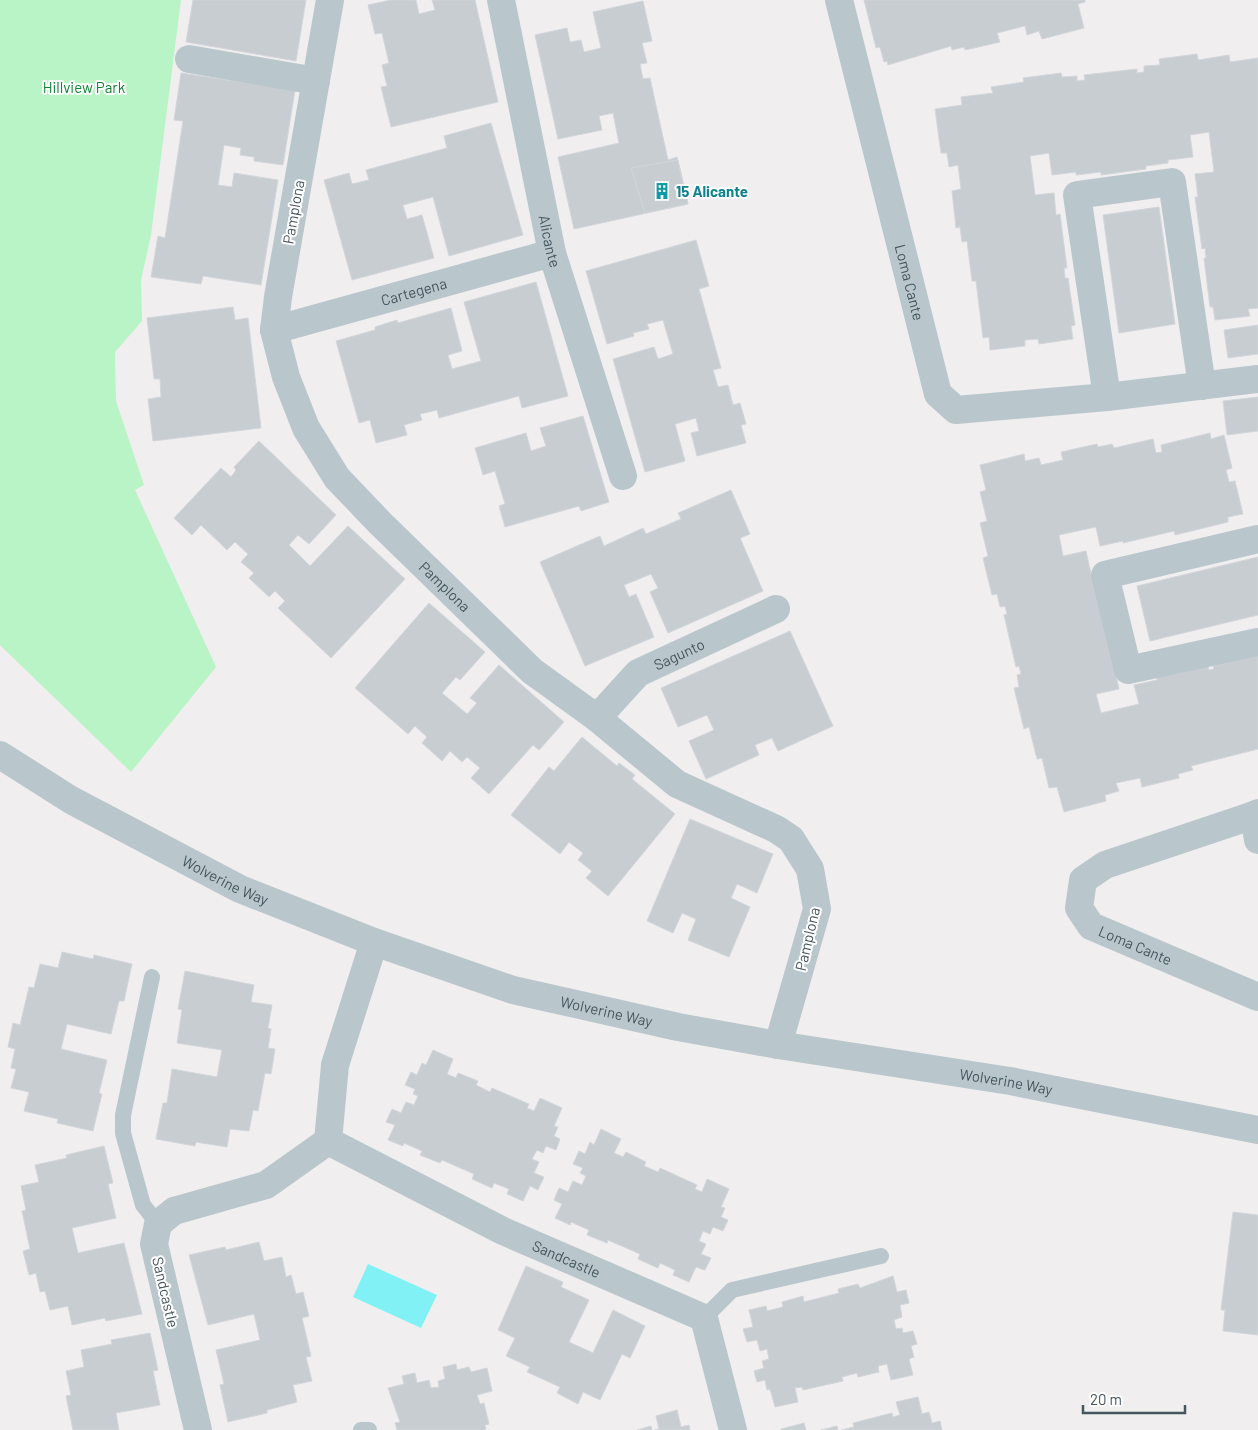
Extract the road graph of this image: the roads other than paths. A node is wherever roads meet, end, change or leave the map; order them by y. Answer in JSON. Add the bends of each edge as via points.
{"nodes":[{"id":1,"x":330,"y":0,"type":"edge"},
{"id":2,"x":501,"y":0,"type":"edge"},
{"id":3,"x":840,"y":0,"type":"edge"},
{"id":4,"x":189,"y":59,"type":"dead end"},
{"id":5,"x":316,"y":81,"type":"junction"},
{"id":6,"x":552,"y":253,"type":"junction"},
{"id":7,"x":274,"y":330,"type":"junction"},
{"id":8,"x":1258,"y":379,"type":"edge"},
{"id":9,"x":1202,"y":386,"type":"junction"},
{"id":10,"x":1107,"y":397,"type":"junction"},
{"id":11,"x":623,"y":476,"type":"dead end"},
{"id":12,"x":1258,"y":539,"type":"edge"},
{"id":13,"x":776,"y":609,"type":"dead end"},
{"id":14,"x":1258,"y":642,"type":"edge"},
{"id":15,"x":598,"y":718,"type":"junction"},
{"id":16,"x":0,"y":755,"type":"edge"},
{"id":17,"x":1257,"y":823,"type":"edge"},
{"id":18,"x":374,"y":942,"type":"junction"},
{"id":19,"x":152,"y":977,"type":"dead end"},
{"id":20,"x":1258,"y":997,"type":"edge"},
{"id":21,"x":778,"y":1045,"type":"junction"},
{"id":22,"x":1258,"y":1130,"type":"edge"},
{"id":23,"x":328,"y":1141,"type":"junction"},
{"id":24,"x":158,"y":1224,"type":"junction"},
{"id":25,"x":881,"y":1256,"type":"dead end"},
{"id":26,"x":704,"y":1318,"type":"junction"},
{"id":27,"x":198,"y":1430,"type":"edge"},
{"id":28,"x":361,"y":1430,"type":"edge"},
{"id":29,"x":369,"y":1430,"type":"edge"},
{"id":30,"x":733,"y":1430,"type":"edge"}],
"edges":[{"from":1,"to":5,"type":"street","name":"Pamplona"},
{"from":2,"to":6,"type":"street","name":"Alicante"},
{"from":3,"to":10,"type":"street","name":"Loma Cante","via":[[938,394],[956,410]]},
{"from":4,"to":5,"type":"street"},
{"from":5,"to":7,"type":"street","name":"Pamplona"},
{"from":6,"to":7,"type":"street","name":"Cartegena"},
{"from":6,"to":11,"type":"street","name":"Alicante"},
{"from":7,"to":15,"type":"street","name":"Pamplona","via":[[286,377],[306,428],[337,478],[532,671]]},
{"from":8,"to":9,"type":"street","name":"Loma Cante"},
{"from":9,"to":10,"type":"street","name":"Loma Cante"},
{"from":9,"to":10,"type":"street","via":[[1172,182],[1077,195]]},
{"from":12,"to":14,"type":"street","via":[[1105,575],[1128,670]]},
{"from":13,"to":15,"type":"street","name":"Sagunto","via":[[638,673]]},
{"from":15,"to":21,"type":"street","name":"Pamplona","via":[[677,784],[791,839],[810,869],[817,909]]},
{"from":16,"to":18,"type":"street","name":"Wolverine Way","via":[[71,800],[240,889]]},
{"from":17,"to":20,"type":"street","name":"Loma Cante","via":[[1105,865],[1083,880],[1079,908],[1091,926]]},
{"from":18,"to":21,"type":"street","name":"Wolverine Way","via":[[513,990],[678,1027]]},
{"from":18,"to":23,"type":"street","via":[[335,1065]]},
{"from":19,"to":24,"type":"lane","via":[[123,1115],[123,1133],[143,1205]]},
{"from":21,"to":22,"type":"street","name":"Wolverine Way","via":[[1010,1081]]},
{"from":23,"to":24,"type":"street","via":[[266,1185],[174,1211]]},
{"from":23,"to":26,"type":"street","name":"Sandcastle","via":[[503,1231]]},
{"from":24,"to":27,"type":"street","name":"Sandcastle","via":[[154,1244]]},
{"from":25,"to":26,"type":"lane","via":[[732,1290]]},
{"from":26,"to":30,"type":"street"},
{"from":28,"to":29,"type":"lane"}]}
